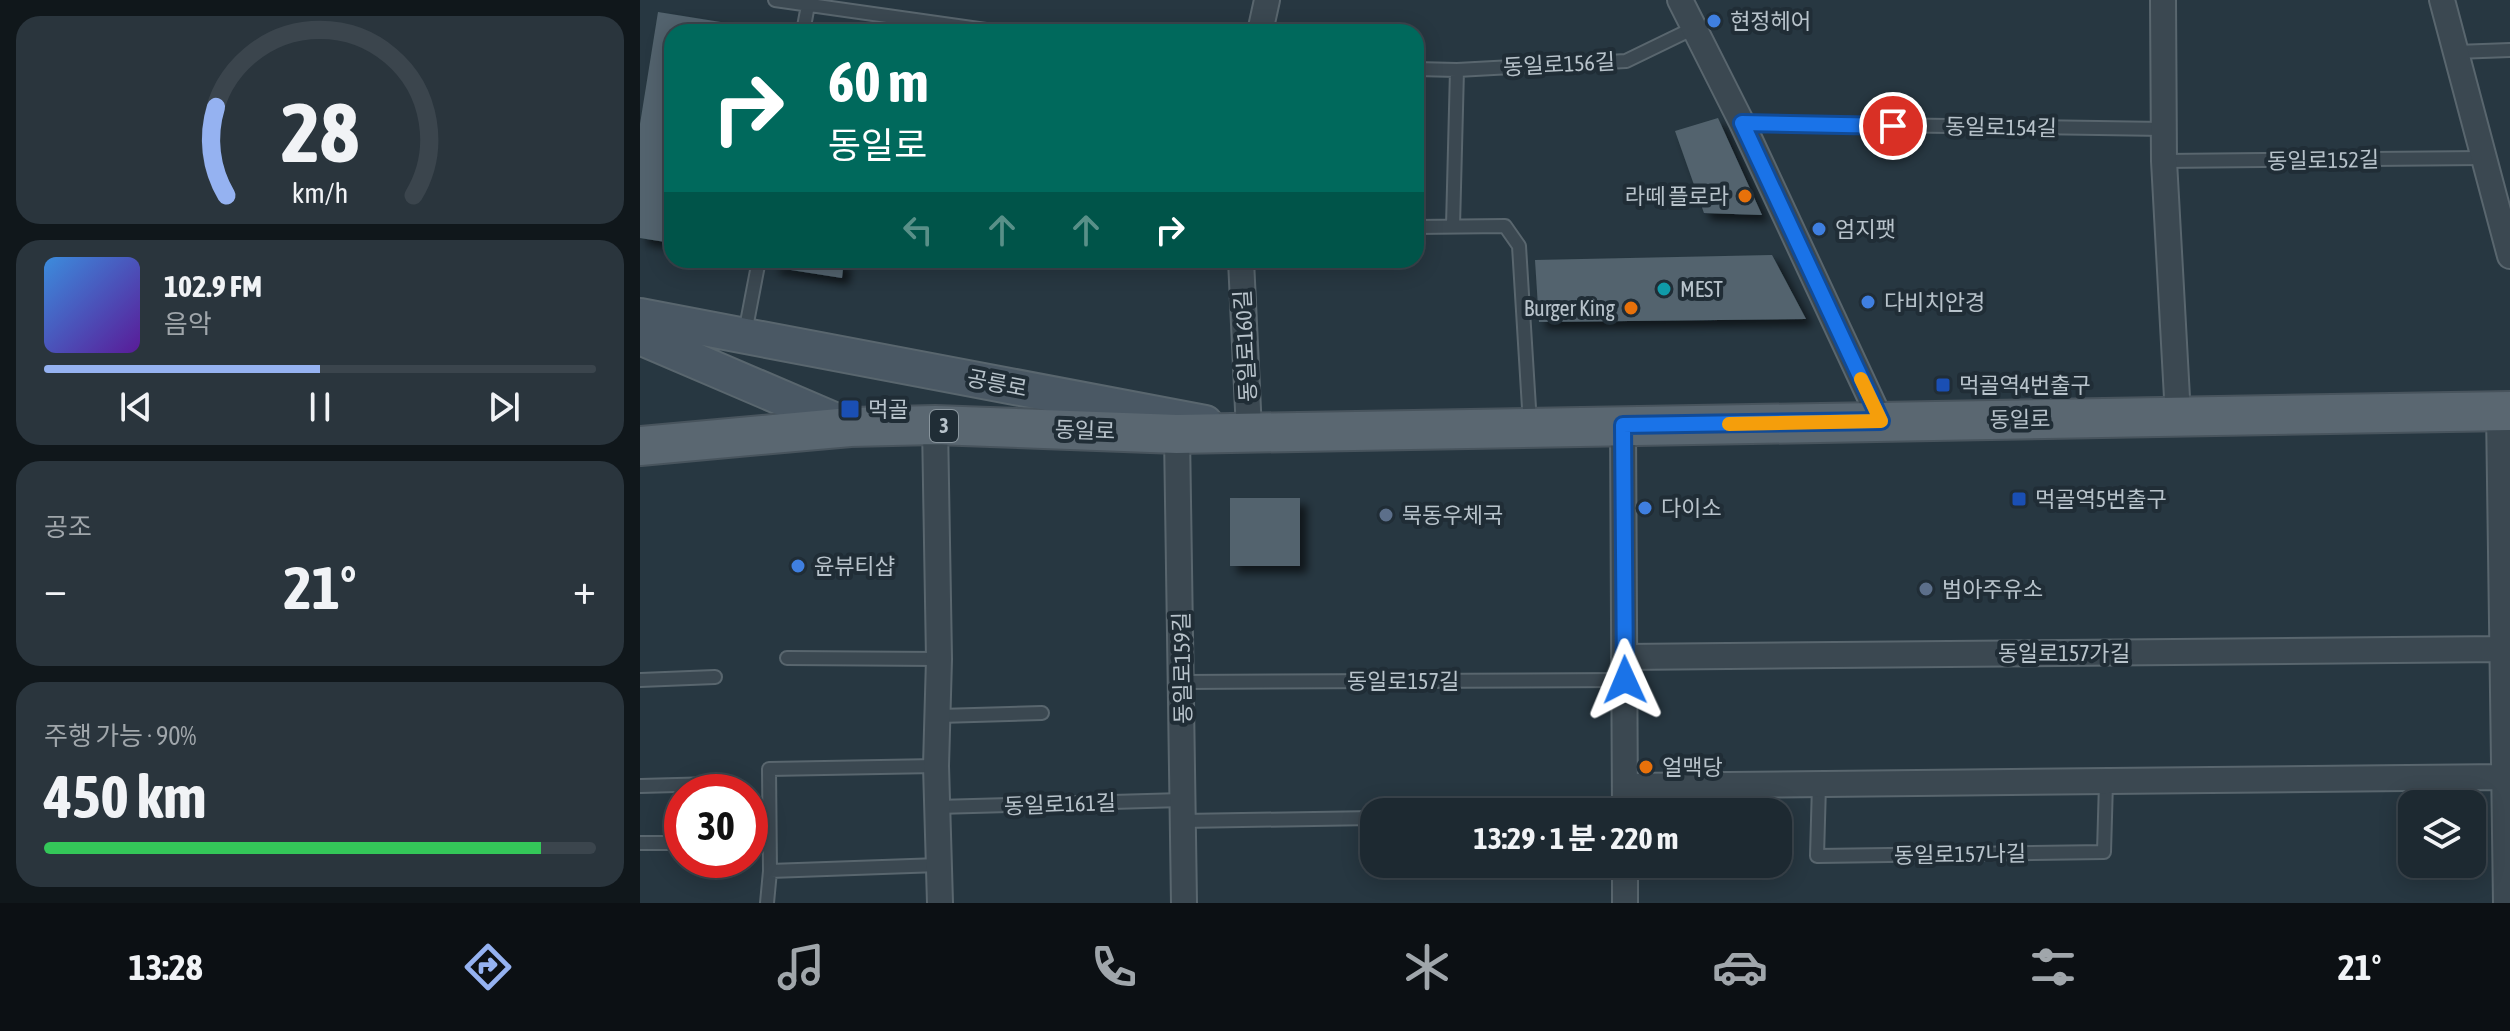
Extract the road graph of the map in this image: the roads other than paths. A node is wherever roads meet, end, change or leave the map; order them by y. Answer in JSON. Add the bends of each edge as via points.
{"nodes":[{"id":1,"x":775,"y":0,"type":"edge"},
{"id":2,"x":1267,"y":0,"type":"edge"},
{"id":3,"x":1680,"y":0,"type":"edge"},
{"id":4,"x":2163,"y":0,"type":"edge"},
{"id":5,"x":2442,"y":0,"type":"edge"},
{"id":6,"x":808,"y":5,"type":"junction"},
{"id":7,"x":804,"y":24,"type":"edge"},
{"id":8,"x":943,"y":24,"type":"edge"},
{"id":9,"x":1262,"y":24,"type":"edge"},
{"id":10,"x":1694,"y":28,"type":"junction"},
{"id":11,"x":2510,"y":50,"type":"edge"},
{"id":12,"x":2456,"y":52,"type":"junction"},
{"id":13,"x":1424,"y":69,"type":"edge"},
{"id":14,"x":1457,"y":70,"type":"junction"},
{"id":15,"x":1742,"y":123,"type":"junction"},
{"id":16,"x":2164,"y":129,"type":"junction"},
{"id":17,"x":2483,"y":158,"type":"junction"},
{"id":18,"x":2164,"y":161,"type":"junction"},
{"id":19,"x":2503,"y":203,"type":"edge"},
{"id":20,"x":1453,"y":226,"type":"junction"},
{"id":21,"x":1424,"y":227,"type":"edge"},
{"id":22,"x":2510,"y":256,"type":"edge"},
{"id":23,"x":757,"y":268,"type":"edge"},
{"id":24,"x":1241,"y":268,"type":"edge"},
{"id":25,"x":640,"y":316,"type":"edge"},
{"id":26,"x":744,"y":336,"type":"junction"},
{"id":27,"x":640,"y":337,"type":"edge"},
{"id":28,"x":2505,"y":411,"type":"edge"},
{"id":29,"x":2178,"y":416,"type":"junction"},
{"id":30,"x":1881,"y":421,"type":"junction"},
{"id":31,"x":935,"y":425,"type":"junction"},
{"id":32,"x":1623,"y":425,"type":"junction"},
{"id":33,"x":850,"y":427,"type":"junction"},
{"id":34,"x":1530,"y":427,"type":"junction"},
{"id":35,"x":1249,"y":431,"type":"junction"},
{"id":36,"x":1177,"y":434,"type":"junction"},
{"id":37,"x":640,"y":446,"type":"edge"},
{"id":38,"x":2503,"y":649,"type":"junction"},
{"id":39,"x":787,"y":658,"type":"dead end"},
{"id":40,"x":939,"y":659,"type":"junction"},
{"id":41,"x":1624,"y":668,"type":"junction"},
{"id":42,"x":715,"y":677,"type":"dead end"},
{"id":43,"x":640,"y":680,"type":"edge"},
{"id":44,"x":1182,"y":682,"type":"junction"},
{"id":45,"x":1042,"y":713,"type":"dead end"},
{"id":46,"x":939,"y":716,"type":"junction"},
{"id":47,"x":936,"y":766,"type":"junction"},
{"id":48,"x":2504,"y":777,"type":"junction"},
{"id":49,"x":2106,"y":782,"type":"junction"},
{"id":50,"x":664,"y":785,"type":"edge"},
{"id":51,"x":1819,"y":785,"type":"junction"},
{"id":52,"x":640,"y":786,"type":"edge"},
{"id":53,"x":1625,"y":786,"type":"junction"},
{"id":54,"x":1625,"y":798,"type":"edge"},
{"id":55,"x":937,"y":807,"type":"junction"},
{"id":56,"x":1183,"y":811,"type":"junction"},
{"id":57,"x":1360,"y":817,"type":"edge"},
{"id":58,"x":2508,"y":828,"type":"edge"},
{"id":59,"x":640,"y":843,"type":"edge"},
{"id":60,"x":664,"y":843,"type":"edge"},
{"id":61,"x":939,"y":865,"type":"junction"},
{"id":62,"x":770,"y":871,"type":"junction"},
{"id":63,"x":1625,"y":878,"type":"edge"},
{"id":64,"x":767,"y":903,"type":"edge"},
{"id":65,"x":940,"y":903,"type":"edge"},
{"id":66,"x":1184,"y":903,"type":"edge"},
{"id":67,"x":1625,"y":903,"type":"edge"},
{"id":68,"x":2506,"y":903,"type":"edge"}],
"edges":[{"from":1,"to":6,"type":"lane"},
{"from":2,"to":9,"type":"street"},
{"from":3,"to":10,"type":"street"},
{"from":4,"to":16,"type":"street"},
{"from":5,"to":12,"type":"street"},
{"from":6,"to":7,"type":"lane"},
{"from":6,"to":8,"type":"lane"},
{"from":10,"to":14,"type":"lane","name":"동일로156길","via":[[1626,61]]},
{"from":10,"to":15,"type":"street"},
{"from":11,"to":12,"type":"lane"},
{"from":12,"to":17,"type":"street"},
{"from":13,"to":14,"type":"lane","name":"동일로156길"},
{"from":14,"to":20,"type":"lane"},
{"from":15,"to":16,"type":"lane","name":"동일로154길"},
{"from":15,"to":30,"type":"street"},
{"from":16,"to":18,"type":"street"},
{"from":17,"to":18,"type":"lane","name":"동일로152길"},
{"from":17,"to":19,"type":"street"},
{"from":18,"to":29,"type":"street"},
{"from":19,"to":22,"type":"street"},
{"from":20,"to":21,"type":"lane"},
{"from":20,"to":34,"type":"lane","via":[[1505,226],[1519,246]]},
{"from":23,"to":26,"type":"lane"},
{"from":24,"to":35,"type":"street","name":"동일로160길"},
{"from":25,"to":26,"type":"street","name":"공릉로"},
{"from":26,"to":35,"type":"street","name":"공릉로"},
{"from":27,"to":33,"type":"street"},
{"from":28,"to":29,"type":"main road","name":"동일로","number":"3"},
{"from":28,"to":38,"type":"street"},
{"from":29,"to":30,"type":"main road","name":"동일로","number":"3"},
{"from":30,"to":32,"type":"main road","name":"동일로","number":"3"},
{"from":31,"to":33,"type":"main road","name":"동일로","number":"3"},
{"from":31,"to":36,"type":"main road","name":"동일로","number":"3"},
{"from":31,"to":40,"type":"street"},
{"from":32,"to":34,"type":"main road","name":"동일로","number":"3"},
{"from":32,"to":41,"type":"street"},
{"from":33,"to":37,"type":"main road","name":"동일로","number":"3"},
{"from":34,"to":35,"type":"main road","name":"동일로","number":"3"},
{"from":35,"to":36,"type":"main road","name":"동일로","number":"3"},
{"from":36,"to":44,"type":"street","name":"동일로159길"},
{"from":38,"to":41,"type":"street","name":"동일로157가길"},
{"from":38,"to":48,"type":"street"},
{"from":39,"to":40,"type":"lane"},
{"from":40,"to":46,"type":"street"},
{"from":41,"to":44,"type":"lane","name":"동일로157길"},
{"from":41,"to":53,"type":"street"},
{"from":42,"to":43,"type":"lane"},
{"from":44,"to":56,"type":"street","name":"동일로159길"},
{"from":45,"to":46,"type":"lane"},
{"from":46,"to":47,"type":"street"},
{"from":47,"to":55,"type":"street"},
{"from":47,"to":62,"type":"lane","via":[[769,769]]},
{"from":48,"to":49,"type":"street"},
{"from":48,"to":58,"type":"street"},
{"from":49,"to":51,"type":"street"},
{"from":49,"to":51,"type":"lane","name":"동일로157나길","via":[[2104,852],[1817,856]]},
{"from":50,"to":52,"type":"lane"},
{"from":51,"to":53,"type":"street"},
{"from":53,"to":54,"type":"street"},
{"from":55,"to":56,"type":"lane","name":"동일로161길"},
{"from":55,"to":61,"type":"street"},
{"from":56,"to":57,"type":"lane"},
{"from":56,"to":66,"type":"street","name":"동일로159길"},
{"from":58,"to":68,"type":"street"},
{"from":59,"to":60,"type":"lane"},
{"from":61,"to":62,"type":"lane"},
{"from":61,"to":65,"type":"street"},
{"from":62,"to":64,"type":"lane"},
{"from":63,"to":67,"type":"street"}]}
